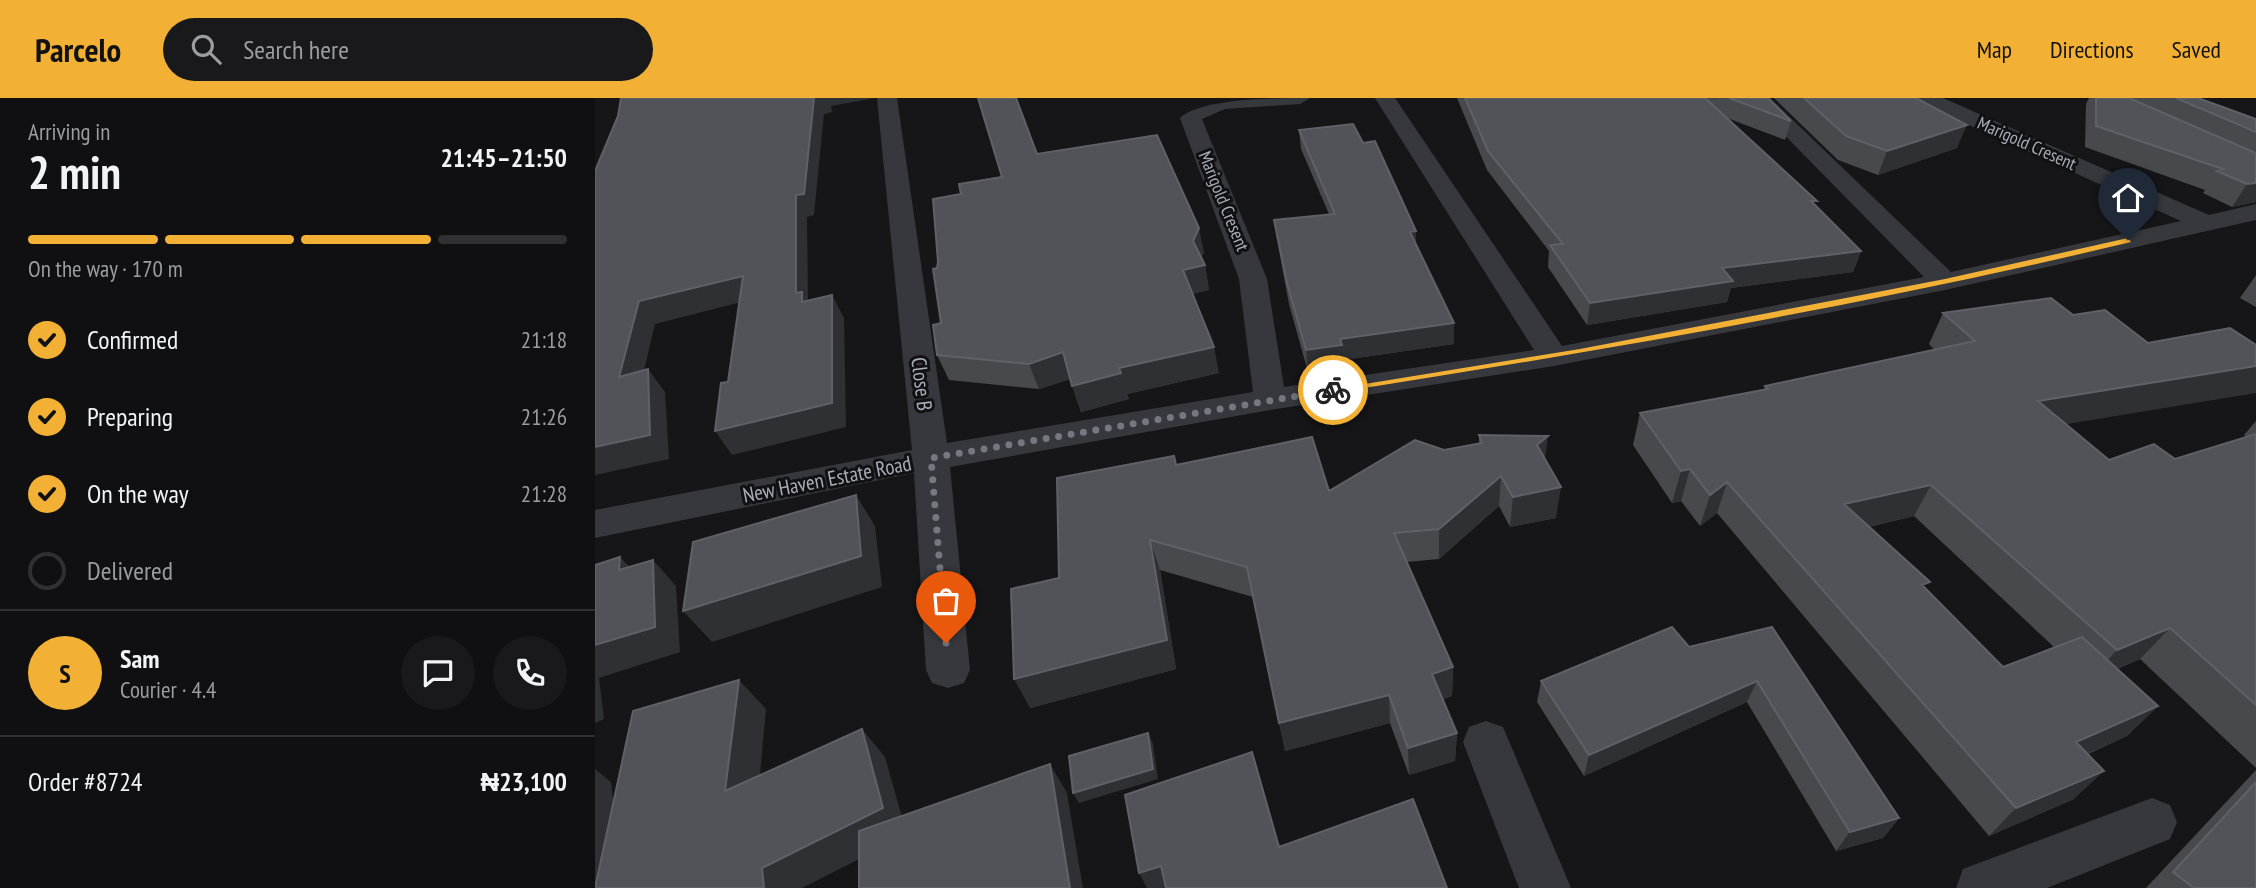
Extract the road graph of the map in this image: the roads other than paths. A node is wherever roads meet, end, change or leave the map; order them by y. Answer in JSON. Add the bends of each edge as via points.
{"nodes":[{"id":1,"x":887,"y":98,"type":"edge"},
{"id":2,"x":1300,"y":98,"type":"edge"},
{"id":3,"x":1385,"y":98,"type":"edge"},
{"id":4,"x":1758,"y":98,"type":"edge"},
{"id":5,"x":1925,"y":98,"type":"edge"},
{"id":6,"x":2256,"y":212,"type":"edge"},
{"id":7,"x":2206,"y":223,"type":"junction"},
{"id":8,"x":1945,"y":282,"type":"junction"},
{"id":9,"x":1554,"y":357,"type":"junction"},
{"id":10,"x":1270,"y":400,"type":"junction"},
{"id":11,"x":931,"y":458,"type":"junction"},
{"id":12,"x":595,"y":524,"type":"edge"},
{"id":13,"x":948,"y":670,"type":"dead end"},
{"id":14,"x":1486,"y":742,"type":"dead end"},
{"id":15,"x":2152,"y":822,"type":"dead end"},
{"id":16,"x":1545,"y":888,"type":"edge"},
{"id":17,"x":1982,"y":888,"type":"edge"}],
"edges":[{"from":1,"to":11,"type":"street","name":"Close B"},
{"from":2,"to":10,"type":"street","name":"Marigold Cresent","via":[[1243,99],[1196,110],[1191,118],[1253,279]]},
{"from":3,"to":9,"type":"street"},
{"from":4,"to":8,"type":"street"},
{"from":5,"to":7,"type":"street","name":"Marigold Cresent"},
{"from":6,"to":7,"type":"street","name":"New Haven Estate Road"},
{"from":7,"to":8,"type":"street","name":"New Haven Estate Road"},
{"from":8,"to":9,"type":"street","name":"New Haven Estate Road"},
{"from":9,"to":10,"type":"street","name":"New Haven Estate Road"},
{"from":10,"to":11,"type":"street","name":"New Haven Estate Road"},
{"from":11,"to":12,"type":"street","name":"New Haven Estate Road"},
{"from":11,"to":13,"type":"street","name":"Close B"},
{"from":14,"to":16,"type":"street"},
{"from":15,"to":17,"type":"street"}]}
